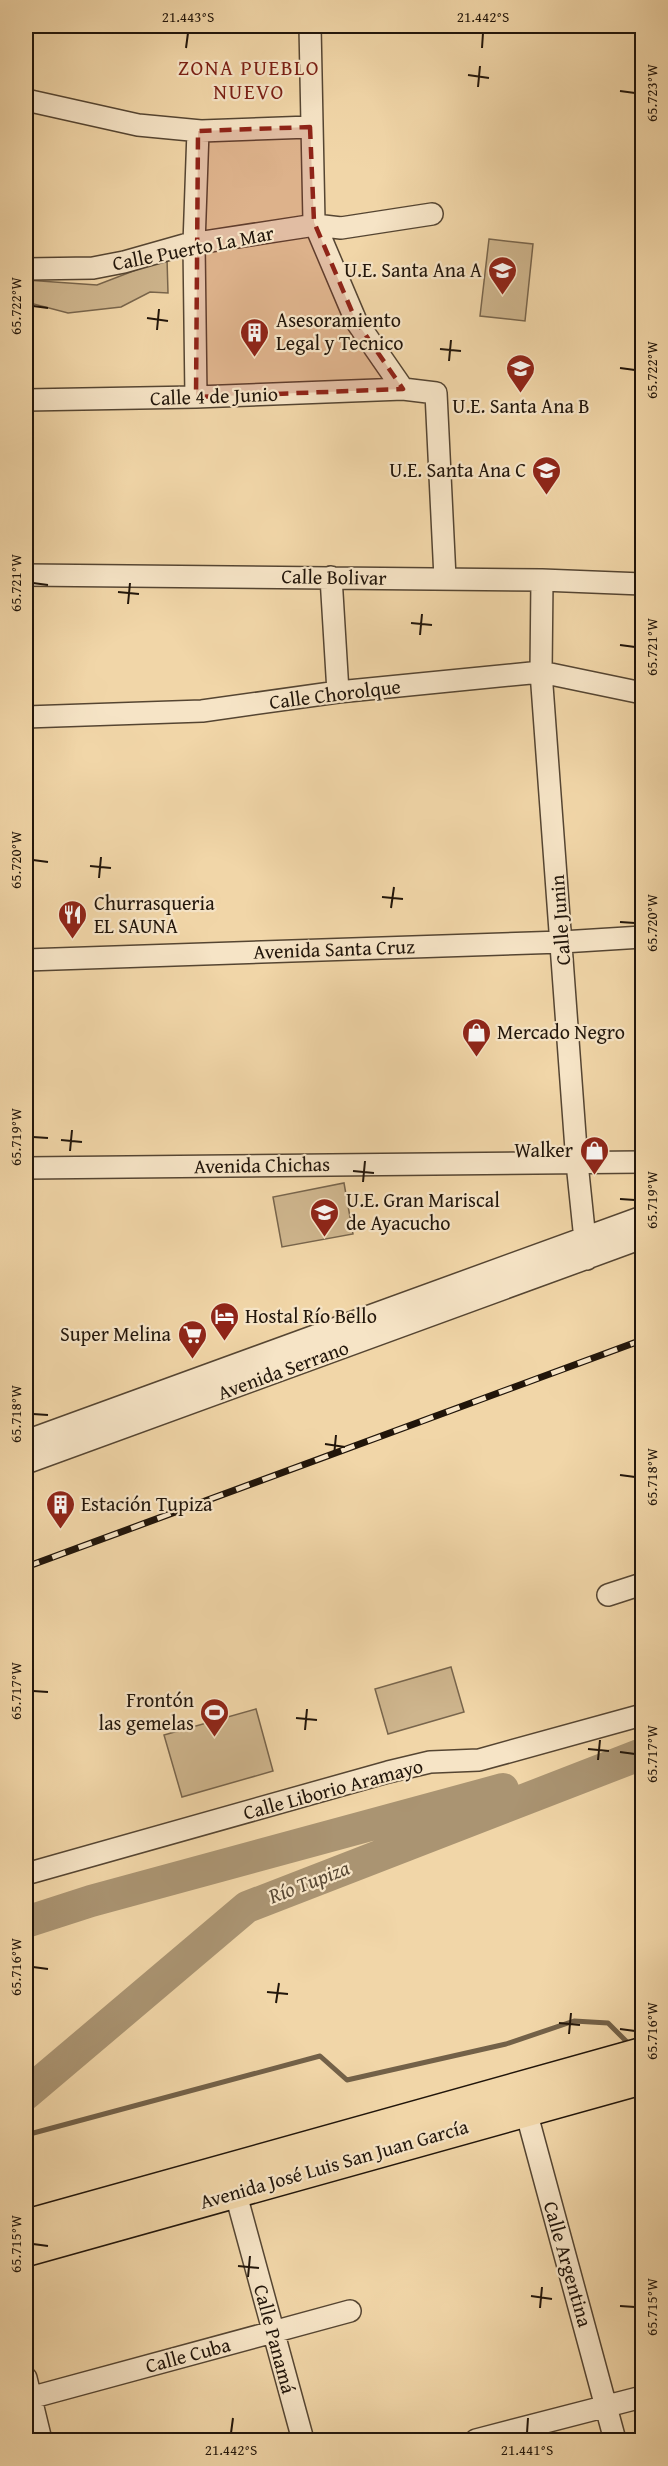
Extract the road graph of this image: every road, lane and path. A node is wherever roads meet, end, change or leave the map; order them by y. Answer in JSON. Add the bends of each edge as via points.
{"nodes":[{"id":1,"x":310,"y":26,"type":"edge"},
{"id":2,"x":26,"y":100,"type":"edge"},
{"id":3,"x":310,"y":127,"type":"junction"},
{"id":4,"x":198,"y":130,"type":"junction"},
{"id":5,"x":432,"y":214,"type":"dead end"},
{"id":6,"x":315,"y":225,"type":"junction"},
{"id":7,"x":194,"y":244,"type":"junction"},
{"id":8,"x":26,"y":269,"type":"edge"},
{"id":9,"x":403,"y":388,"type":"junction"},
{"id":10,"x":196,"y":398,"type":"junction"},
{"id":11,"x":26,"y":400,"type":"edge"},
{"id":12,"x":26,"y":574,"type":"edge"},
{"id":13,"x":331,"y":577,"type":"junction"},
{"id":14,"x":445,"y":578,"type":"junction"},
{"id":15,"x":543,"y":580,"type":"junction"},
{"id":16,"x":642,"y":584,"type":"edge"},
{"id":17,"x":541,"y":672,"type":"junction"},
{"id":18,"x":338,"y":692,"type":"junction"},
{"id":19,"x":642,"y":693,"type":"edge"},
{"id":20,"x":26,"y":717,"type":"edge"},
{"id":21,"x":642,"y":937,"type":"edge"},
{"id":22,"x":562,"y":942,"type":"junction"},
{"id":23,"x":26,"y":960,"type":"edge"},
{"id":24,"x":577,"y":1162,"type":"junction"},
{"id":25,"x":642,"y":1162,"type":"edge"},
{"id":26,"x":26,"y":1168,"type":"edge"},
{"id":27,"x":642,"y":1217,"type":"edge"},
{"id":28,"x":584,"y":1238,"type":"junction"},
{"id":29,"x":642,"y":1238,"type":"edge"},
{"id":30,"x":587,"y":1259,"type":"junction"},
{"id":31,"x":26,"y":1442,"type":"edge"},
{"id":32,"x":26,"y":1463,"type":"edge"},
{"id":33,"x":642,"y":1584,"type":"edge"},
{"id":34,"x":608,"y":1595,"type":"dead end"},
{"id":35,"x":642,"y":1715,"type":"edge"},
{"id":36,"x":26,"y":1874,"type":"edge"},
{"id":37,"x":642,"y":2053,"type":"edge"},
{"id":38,"x":642,"y":2079,"type":"edge"},
{"id":39,"x":522,"y":2098,"type":"junction"},
{"id":40,"x":232,"y":2180,"type":"junction"},
{"id":41,"x":26,"y":2224,"type":"edge"},
{"id":42,"x":26,"y":2251,"type":"edge"},
{"id":43,"x":350,"y":2311,"type":"dead end"},
{"id":44,"x":274,"y":2332,"type":"junction"},
{"id":45,"x":27,"y":2392,"type":"edge"},
{"id":46,"x":642,"y":2397,"type":"edge"},
{"id":47,"x":607,"y":2406,"type":"junction"},
{"id":48,"x":41,"y":2440,"type":"edge"},
{"id":49,"x":303,"y":2440,"type":"edge"},
{"id":50,"x":476,"y":2440,"type":"edge"},
{"id":51,"x":615,"y":2440,"type":"edge"}],
"edges":[{"from":1,"to":3,"type":"street"},
{"from":2,"to":4,"type":"street","via":[[138,125]]},
{"from":3,"to":4,"type":"street"},
{"from":3,"to":6,"type":"street"},
{"from":4,"to":7,"type":"street"},
{"from":5,"to":6,"type":"street","name":"Calle Puerto La Mar","via":[[341,228]]},
{"from":6,"to":7,"type":"street","name":"Calle Puerto La Mar"},
{"from":6,"to":9,"type":"street","via":[[357,321]]},
{"from":7,"to":8,"type":"street","name":"Calle Puerto La Mar","via":[[93,268]]},
{"from":7,"to":10,"type":"street"},
{"from":9,"to":10,"type":"street","name":"Calle 4 de Junio"},
{"from":9,"to":14,"type":"street","name":"Calle 4 de Junio","via":[[436,393]]},
{"from":10,"to":11,"type":"street","name":"Calle 4 de Junio"},
{"from":12,"to":13,"type":"street","name":"Calle Bolivar"},
{"from":13,"to":14,"type":"street","name":"Calle Bolivar"},
{"from":13,"to":18,"type":"street"},
{"from":14,"to":15,"type":"street","name":"Calle Bolivar"},
{"from":15,"to":16,"type":"street","name":"Calle Bolivar"},
{"from":15,"to":17,"type":"street","name":"Calle Junin"},
{"from":17,"to":18,"type":"street","name":"Calle Chorolque"},
{"from":17,"to":19,"type":"street","name":"Calle Chorolque"},
{"from":17,"to":22,"type":"street","name":"Calle Junin"},
{"from":18,"to":20,"type":"street","name":"Calle Chorolque","via":[[202,711]]},
{"from":21,"to":22,"type":"street","name":"Avenida Santa Cruz"},
{"from":22,"to":23,"type":"street","name":"Avenida Santa Cruz"},
{"from":22,"to":24,"type":"street","name":"Calle Junin"},
{"from":24,"to":25,"type":"street","name":"Avenida Chichas"},
{"from":24,"to":26,"type":"street","name":"Avenida Chichas"},
{"from":24,"to":28,"type":"street","name":"Calle Junin"},
{"from":27,"to":28,"type":"street","name":"Avenida Serrano"},
{"from":28,"to":30,"type":"street","name":"Calle Junin"},
{"from":28,"to":31,"type":"street","name":"Avenida Serrano"},
{"from":29,"to":30,"type":"street","name":"Avenida Serrano"},
{"from":30,"to":32,"type":"street","name":"Avenida Serrano"},
{"from":33,"to":34,"type":"street"},
{"from":35,"to":36,"type":"street","name":"Calle Liborio Aramayo","via":[[479,1760],[430,1762],[388,1772]]},
{"from":37,"to":39,"type":"highway","name":"Avenida José Luis San Juan García"},
{"from":38,"to":39,"type":"highway","name":"Avenida José Luis San Juan García"},
{"from":39,"to":40,"type":"highway","name":"Avenida José Luis San Juan García"},
{"from":39,"to":47,"type":"street","name":"Calle Argentina"},
{"from":40,"to":41,"type":"highway","name":"Avenida José Luis San Juan García"},
{"from":40,"to":42,"type":"highway","name":"Avenida José Luis San Juan García"},
{"from":40,"to":44,"type":"street","name":"Calle Panamá"},
{"from":43,"to":44,"type":"street","name":"Calle Cuba"},
{"from":44,"to":45,"type":"street","name":"Calle Cuba"},
{"from":44,"to":49,"type":"street","name":"Calle Panamá"},
{"from":45,"to":48,"type":"street"},
{"from":46,"to":47,"type":"street"},
{"from":47,"to":50,"type":"street"},
{"from":47,"to":51,"type":"street","name":"Calle Argentina"}]}
